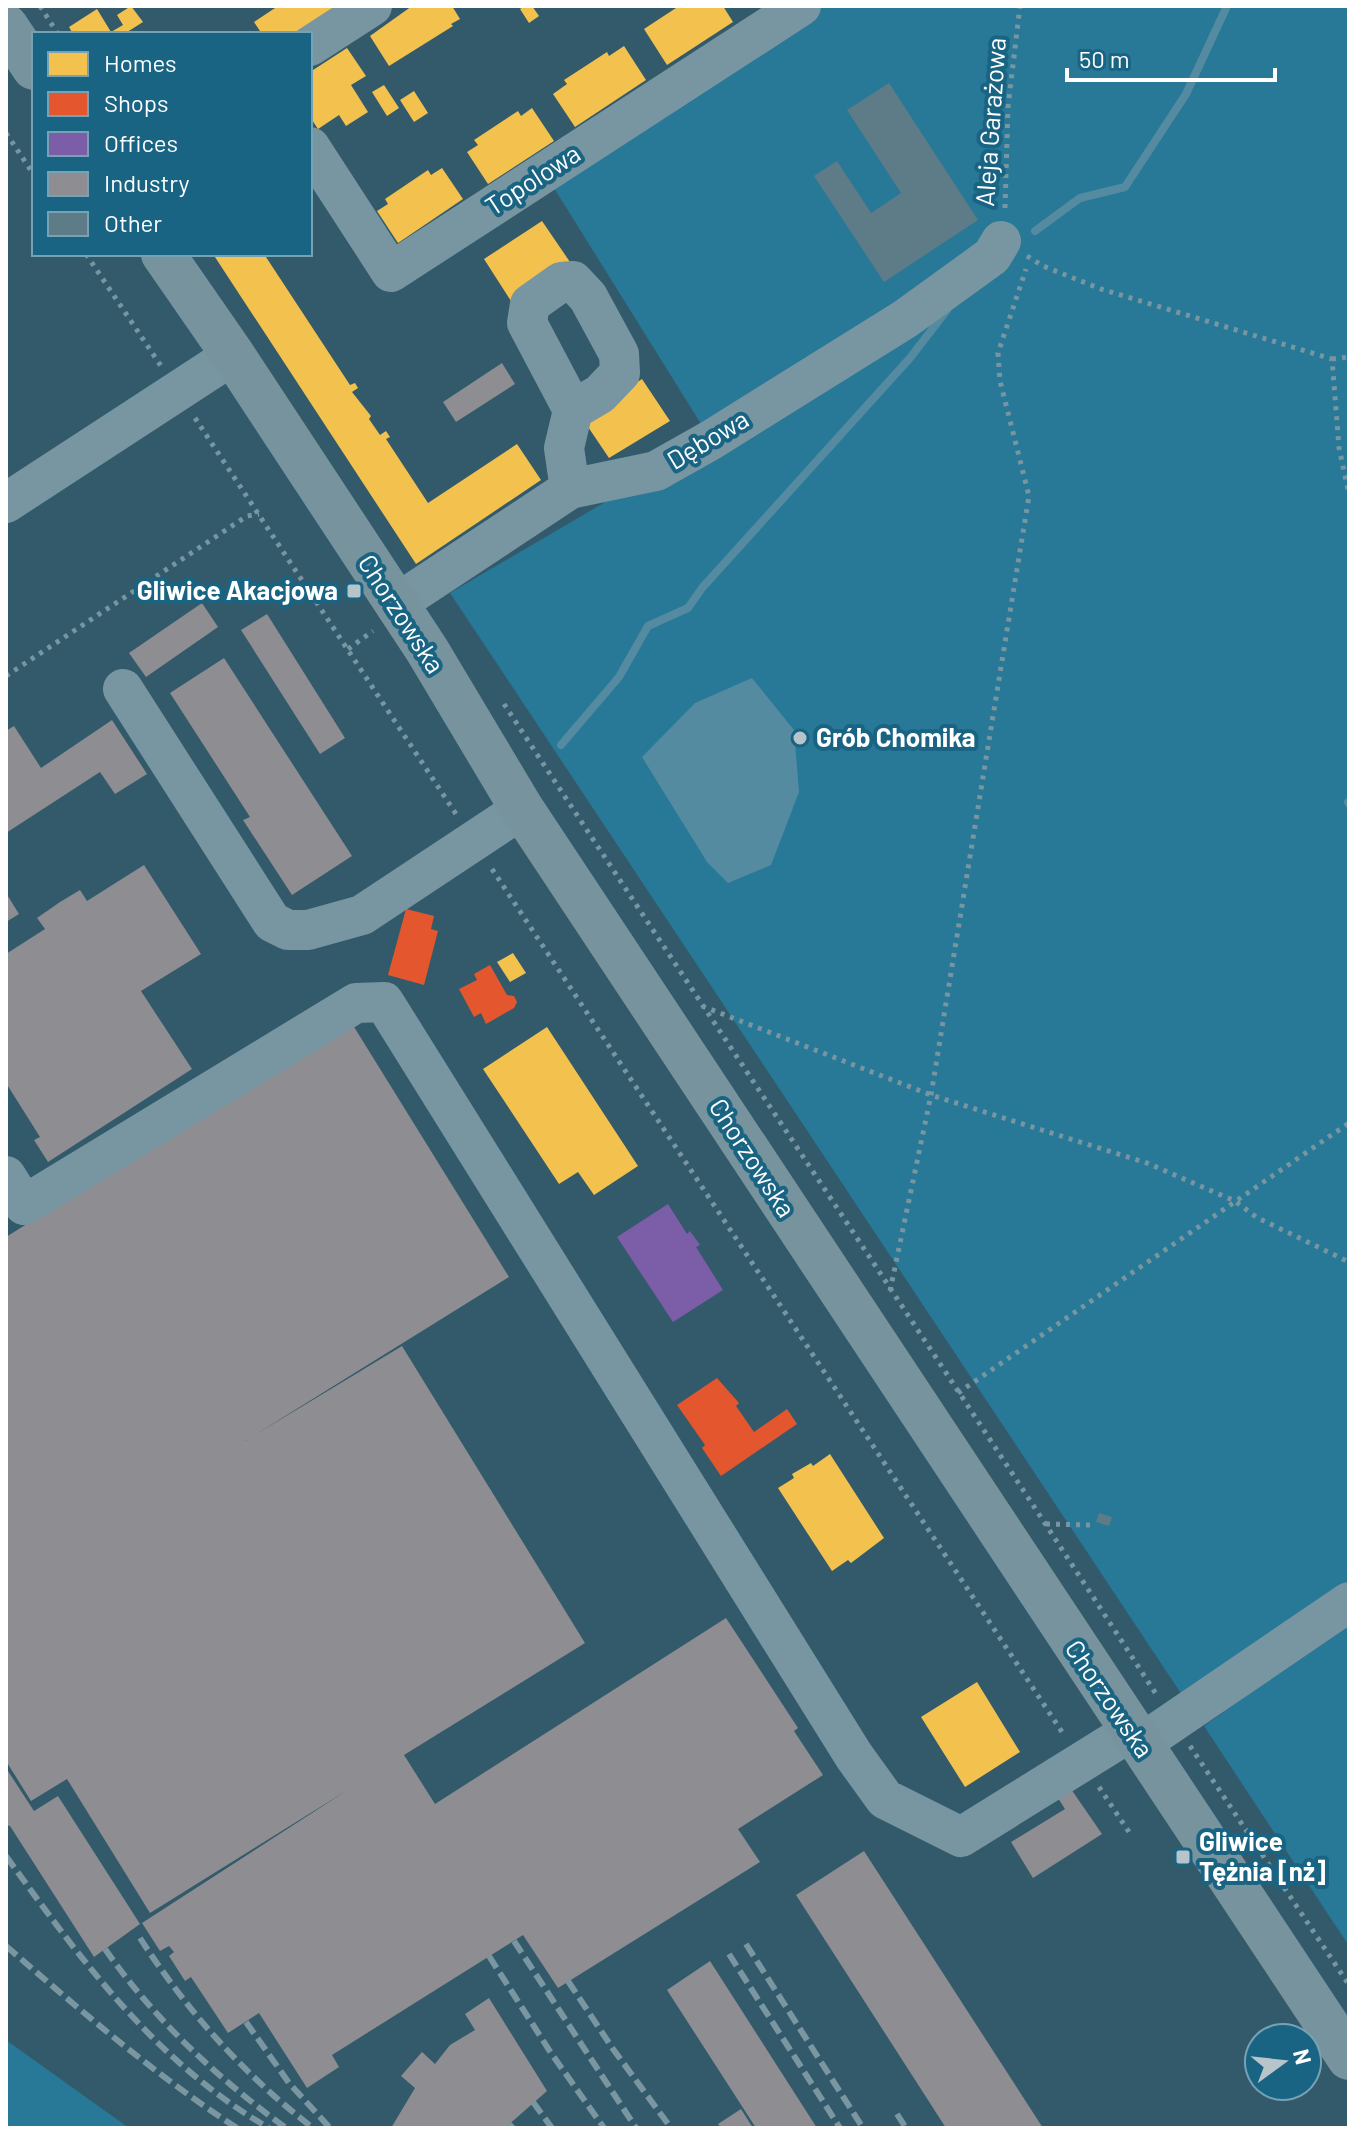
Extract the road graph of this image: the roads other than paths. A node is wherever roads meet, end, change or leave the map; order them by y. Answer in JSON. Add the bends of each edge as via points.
{"nodes":[{"id":1,"x":372,"y":6,"type":"edge"},
{"id":2,"x":801,"y":6,"type":"edge"},
{"id":3,"x":6,"y":26,"type":"edge"},
{"id":4,"x":312,"y":45,"type":"edge"},
{"id":5,"x":32,"y":65,"type":"edge"},
{"id":6,"x":312,"y":150,"type":"edge"},
{"id":7,"x":1017,"y":250,"type":"road end"},
{"id":8,"x":164,"y":256,"type":"edge"},
{"id":9,"x":233,"y":355,"type":"junction"},
{"id":10,"x":573,"y":410,"type":"dead end"},
{"id":11,"x":570,"y":489,"type":"junction"},
{"id":12,"x":6,"y":503,"type":"edge"},
{"id":13,"x":386,"y":616,"type":"junction"},
{"id":14,"x":123,"y":689,"type":"dead end"},
{"id":15,"x":522,"y":809,"type":"junction"},
{"id":16,"x":12,"y":1199,"type":"edge"},
{"id":17,"x":1349,"y":1602,"type":"edge"},
{"id":18,"x":1148,"y":1733,"type":"junction"},
{"id":19,"x":1349,"y":2058,"type":"edge"}],
"edges":[{"from":1,"to":4,"type":"street"},
{"from":2,"to":6,"type":"street","name":"Topolowa","via":[[391,272]]},
{"from":3,"to":5,"type":"main road"},
{"from":7,"to":11,"type":"street","name":"Dębowa","via":[[992,256],[905,319],[656,471]]},
{"from":8,"to":9,"type":"main road","name":"Chorzowska"},
{"from":9,"to":12,"type":"street"},
{"from":9,"to":13,"type":"main road","name":"Chorzowska"},
{"from":10,"to":11,"type":"street","via":[[564,448]]},
{"from":11,"to":13,"type":"street","name":"Dębowa"},
{"from":13,"to":15,"type":"main road","name":"Chorzowska","via":[[427,650]]},
{"from":14,"to":15,"type":"street","via":[[272,922],[288,930],[362,915]]},
{"from":15,"to":18,"type":"main road","name":"Chorzowska"},
{"from":16,"to":18,"type":"street","via":[[356,1003],[384,1002],[885,1799],[961,1837],[1082,1762]]},
{"from":17,"to":18,"type":"street"},
{"from":18,"to":19,"type":"main road","name":"Chorzowska"}]}
